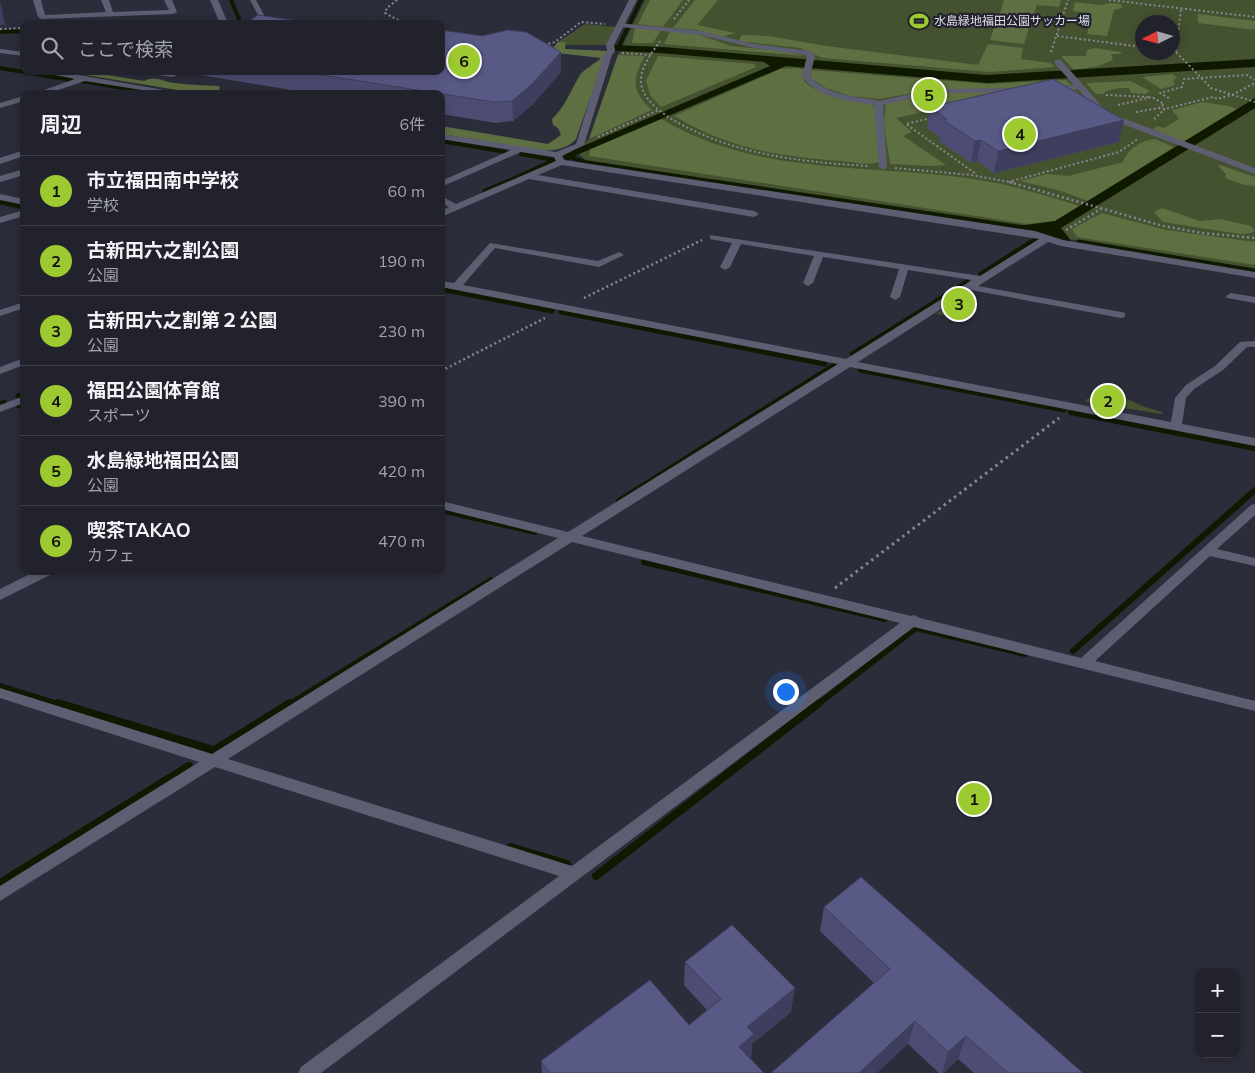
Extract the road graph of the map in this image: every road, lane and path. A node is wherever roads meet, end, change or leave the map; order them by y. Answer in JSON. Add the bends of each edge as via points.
{"nodes":[{"id":1,"x":37,"y":0,"type":"edge"},
{"id":2,"x":105,"y":0,"type":"edge"},
{"id":3,"x":168,"y":0,"type":"edge"},
{"id":4,"x":214,"y":0,"type":"edge"},
{"id":5,"x":253,"y":0,"type":"edge"},
{"id":6,"x":397,"y":0,"type":"edge"},
{"id":7,"x":633,"y":0,"type":"edge"},
{"id":8,"x":1068,"y":0,"type":"edge"},
{"id":9,"x":1109,"y":0,"type":"edge"},
{"id":10,"x":1181,"y":8,"type":"junction"},
{"id":11,"x":110,"y":14,"type":"junction"},
{"id":12,"x":1180,"y":15,"type":"edge"},
{"id":13,"x":1255,"y":17,"type":"edge"},
{"id":14,"x":43,"y":20,"type":"edge"},
{"id":15,"x":223,"y":20,"type":"edge"},
{"id":16,"x":258,"y":20,"type":"edge"},
{"id":17,"x":398,"y":20,"type":"edge"},
{"id":18,"x":621,"y":25,"type":"junction"},
{"id":19,"x":20,"y":28,"type":"edge"},
{"id":20,"x":0,"y":29,"type":"edge"},
{"id":21,"x":1057,"y":36,"type":"junction"},
{"id":22,"x":538,"y":46,"type":"edge"},
{"id":23,"x":656,"y":46,"type":"dead end"},
{"id":24,"x":1135,"y":46,"type":"edge"},
{"id":25,"x":0,"y":50,"type":"edge"},
{"id":26,"x":610,"y":50,"type":"junction"},
{"id":27,"x":20,"y":53,"type":"edge"},
{"id":28,"x":652,"y":54,"type":"junction"},
{"id":29,"x":1180,"y":57,"type":"edge"},
{"id":30,"x":1058,"y":62,"type":"joint"},
{"id":31,"x":66,"y":75,"type":"edge"},
{"id":32,"x":86,"y":78,"type":"junction"},
{"id":33,"x":1202,"y":78,"type":"junction"},
{"id":34,"x":1255,"y":81,"type":"edge"},
{"id":35,"x":1080,"y":88,"type":"junction"},
{"id":36,"x":1028,"y":89,"type":"edge"},
{"id":37,"x":1045,"y":89,"type":"edge"},
{"id":38,"x":49,"y":90,"type":"edge"},
{"id":39,"x":159,"y":90,"type":"edge"},
{"id":40,"x":1105,"y":95,"type":"dead end"},
{"id":41,"x":1232,"y":95,"type":"junction"},
{"id":42,"x":1152,"y":97,"type":"junction"},
{"id":43,"x":20,"y":99,"type":"edge"},
{"id":44,"x":1158,"y":101,"type":"junction"},
{"id":45,"x":1255,"y":102,"type":"edge"},
{"id":46,"x":880,"y":103,"type":"junction"},
{"id":47,"x":1114,"y":105,"type":"dead end"},
{"id":48,"x":0,"y":106,"type":"edge"},
{"id":49,"x":1165,"y":109,"type":"junction"},
{"id":50,"x":659,"y":110,"type":"junction"},
{"id":51,"x":935,"y":118,"type":"edge"},
{"id":52,"x":1153,"y":120,"type":"dead end"},
{"id":53,"x":1148,"y":132,"type":"junction"},
{"id":54,"x":445,"y":137,"type":"edge"},
{"id":55,"x":580,"y":145,"type":"junction"},
{"id":56,"x":520,"y":149,"type":"junction"},
{"id":57,"x":20,"y":154,"type":"edge"},
{"id":58,"x":559,"y":158,"type":"junction"},
{"id":59,"x":0,"y":161,"type":"edge"},
{"id":60,"x":883,"y":167,"type":"junction"},
{"id":61,"x":1255,"y":171,"type":"edge"},
{"id":62,"x":20,"y":173,"type":"edge"},
{"id":63,"x":528,"y":176,"type":"junction"},
{"id":64,"x":979,"y":176,"type":"junction"},
{"id":65,"x":0,"y":179,"type":"edge"},
{"id":66,"x":445,"y":182,"type":"edge"},
{"id":67,"x":1009,"y":182,"type":"junction"},
{"id":68,"x":0,"y":197,"type":"edge"},
{"id":69,"x":20,"y":201,"type":"edge"},
{"id":70,"x":445,"y":201,"type":"edge"},
{"id":71,"x":456,"y":208,"type":"junction"},
{"id":72,"x":1101,"y":209,"type":"junction"},
{"id":73,"x":445,"y":212,"type":"edge"},
{"id":74,"x":754,"y":214,"type":"dead end"},
{"id":75,"x":20,"y":215,"type":"edge"},
{"id":76,"x":0,"y":220,"type":"edge"},
{"id":77,"x":713,"y":237,"type":"dead end"},
{"id":78,"x":1047,"y":238,"type":"junction"},
{"id":79,"x":1255,"y":238,"type":"edge"},
{"id":80,"x":703,"y":240,"type":"dead end"},
{"id":81,"x":738,"y":241,"type":"junction"},
{"id":82,"x":1074,"y":245,"type":"junction"},
{"id":83,"x":819,"y":254,"type":"junction"},
{"id":84,"x":619,"y":255,"type":"dead end"},
{"id":85,"x":725,"y":267,"type":"dead end"},
{"id":86,"x":904,"y":267,"type":"junction"},
{"id":87,"x":1255,"y":275,"type":"edge"},
{"id":88,"x":982,"y":279,"type":"junction"},
{"id":89,"x":808,"y":283,"type":"dead end"},
{"id":90,"x":445,"y":285,"type":"edge"},
{"id":91,"x":456,"y":287,"type":"junction"},
{"id":92,"x":969,"y":287,"type":"junction"},
{"id":93,"x":1231,"y":296,"type":"dead end"},
{"id":94,"x":895,"y":297,"type":"dead end"},
{"id":95,"x":1255,"y":300,"type":"edge"},
{"id":96,"x":20,"y":306,"type":"edge"},
{"id":97,"x":565,"y":308,"type":"junction"},
{"id":98,"x":0,"y":313,"type":"edge"},
{"id":99,"x":1121,"y":315,"type":"dead end"},
{"id":100,"x":1255,"y":344,"type":"edge"},
{"id":101,"x":1238,"y":352,"type":"junction"},
{"id":102,"x":1255,"y":353,"type":"edge"},
{"id":103,"x":20,"y":362,"type":"edge"},
{"id":104,"x":850,"y":363,"type":"junction"},
{"id":105,"x":445,"y":369,"type":"edge"},
{"id":106,"x":0,"y":371,"type":"edge"},
{"id":107,"x":0,"y":397,"type":"edge"},
{"id":108,"x":20,"y":401,"type":"edge"},
{"id":109,"x":20,"y":402,"type":"edge"},
{"id":110,"x":1068,"y":405,"type":"junction"},
{"id":111,"x":0,"y":409,"type":"edge"},
{"id":112,"x":1176,"y":426,"type":"junction"},
{"id":113,"x":1255,"y":442,"type":"edge"},
{"id":114,"x":445,"y":506,"type":"edge"},
{"id":115,"x":1255,"y":508,"type":"edge"},
{"id":116,"x":571,"y":536,"type":"junction"},
{"id":117,"x":1207,"y":551,"type":"junction"},
{"id":118,"x":1255,"y":562,"type":"edge"},
{"id":119,"x":39,"y":575,"type":"edge"},
{"id":120,"x":0,"y":595,"type":"edge"},
{"id":121,"x":822,"y":598,"type":"junction"},
{"id":122,"x":914,"y":620,"type":"junction"},
{"id":123,"x":1084,"y":663,"type":"junction"},
{"id":124,"x":0,"y":693,"type":"edge"},
{"id":125,"x":1255,"y":706,"type":"edge"},
{"id":126,"x":213,"y":761,"type":"junction"},
{"id":127,"x":574,"y":874,"type":"junction"},
{"id":128,"x":0,"y":894,"type":"edge"},
{"id":129,"x":307,"y":1073,"type":"edge"}],
"edges":[{"from":1,"to":14,"type":"street"},
{"from":2,"to":11,"type":"street"},
{"from":3,"to":11,"type":"street","via":[[173,12]]},
{"from":4,"to":15,"type":"street"},
{"from":5,"to":16,"type":"lane","via":[[262,17]]},
{"from":6,"to":17,"type":"path","via":[[385,12]]},
{"from":7,"to":18,"type":"street"},
{"from":8,"to":21,"type":"path"},
{"from":9,"to":10,"type":"path"},
{"from":10,"to":12,"type":"path"},
{"from":10,"to":13,"type":"path"},
{"from":11,"to":14,"type":"street"},
{"from":18,"to":22,"type":"path","via":[[581,22],[555,42]]},
{"from":18,"to":26,"type":"street"},
{"from":18,"to":46,"type":"street","via":[[701,33],[754,46],[808,52],[811,56],[806,76],[810,83],[830,92]]},
{"from":19,"to":20,"type":"path"},
{"from":21,"to":24,"type":"path"},
{"from":21,"to":30,"type":"path","via":[[1051,54]]},
{"from":23,"to":28,"type":"path"},
{"from":25,"to":27,"type":"street"},
{"from":26,"to":28,"type":"path"},
{"from":26,"to":55,"type":"street"},
{"from":28,"to":50,"type":"path","via":[[640,82],[649,101]]},
{"from":29,"to":33,"type":"path"},
{"from":30,"to":35,"type":"street"},
{"from":31,"to":32,"type":"street"},
{"from":32,"to":38,"type":"street"},
{"from":32,"to":39,"type":"street"},
{"from":33,"to":34,"type":"path","via":[[1247,75]]},
{"from":33,"to":41,"type":"path","via":[[1211,88]]},
{"from":33,"to":44,"type":"path","via":[[1184,79],[1182,87],[1160,93],[1169,98]]},
{"from":34,"to":41,"type":"path"},
{"from":35,"to":37,"type":"street"},
{"from":35,"to":53,"type":"street","via":[[1104,114]]},
{"from":36,"to":46,"type":"street","via":[[933,91]]},
{"from":40,"to":42,"type":"path"},
{"from":41,"to":45,"type":"path"},
{"from":41,"to":49,"type":"path"},
{"from":42,"to":44,"type":"path"},
{"from":42,"to":47,"type":"path"},
{"from":43,"to":48,"type":"street"},
{"from":44,"to":49,"type":"path","via":[[1164,104],[1159,108]]},
{"from":46,"to":60,"type":"street"},
{"from":49,"to":52,"type":"path"},
{"from":50,"to":55,"type":"path"},
{"from":50,"to":60,"type":"path","via":[[689,129],[749,153],[820,163]]},
{"from":51,"to":64,"type":"path","via":[[906,124]]},
{"from":53,"to":61,"type":"street"},
{"from":53,"to":67,"type":"path","via":[[1119,152]]},
{"from":54,"to":56,"type":"street"},
{"from":55,"to":58,"type":"street"},
{"from":56,"to":58,"type":"street"},
{"from":56,"to":66,"type":"street"},
{"from":57,"to":59,"type":"street"},
{"from":58,"to":63,"type":"street"},
{"from":58,"to":78,"type":"street"},
{"from":60,"to":64,"type":"path"},
{"from":62,"to":65,"type":"street"},
{"from":63,"to":71,"type":"street"},
{"from":63,"to":74,"type":"street"},
{"from":64,"to":67,"type":"path"},
{"from":67,"to":72,"type":"path"},
{"from":68,"to":69,"type":"street"},
{"from":70,"to":71,"type":"street"},
{"from":71,"to":73,"type":"street"},
{"from":72,"to":79,"type":"path","via":[[1152,224]]},
{"from":72,"to":82,"type":"path","via":[[1066,230],[1076,238]]},
{"from":75,"to":76,"type":"street"},
{"from":77,"to":81,"type":"street"},
{"from":78,"to":82,"type":"street"},
{"from":78,"to":88,"type":"street"},
{"from":80,"to":97,"type":"path"},
{"from":81,"to":83,"type":"street"},
{"from":81,"to":85,"type":"street"},
{"from":82,"to":87,"type":"street"},
{"from":83,"to":86,"type":"street"},
{"from":83,"to":89,"type":"street"},
{"from":84,"to":91,"type":"street","via":[[599,264],[492,245]]},
{"from":86,"to":88,"type":"street"},
{"from":86,"to":94,"type":"street"},
{"from":88,"to":92,"type":"street"},
{"from":90,"to":91,"type":"street"},
{"from":91,"to":97,"type":"street"},
{"from":92,"to":99,"type":"street"},
{"from":92,"to":104,"type":"street"},
{"from":93,"to":95,"type":"street"},
{"from":96,"to":98,"type":"street"},
{"from":97,"to":104,"type":"street"},
{"from":97,"to":105,"type":"path"},
{"from":100,"to":101,"type":"street","via":[[1244,344]]},
{"from":101,"to":102,"type":"street"},
{"from":101,"to":112,"type":"street","via":[[1190,387],[1181,398]]},
{"from":103,"to":106,"type":"street"},
{"from":104,"to":110,"type":"street"},
{"from":104,"to":116,"type":"street"},
{"from":107,"to":108,"type":"street"},
{"from":109,"to":111,"type":"street"},
{"from":110,"to":112,"type":"street"},
{"from":110,"to":121,"type":"path","via":[[1065,414]]},
{"from":112,"to":113,"type":"street"},
{"from":114,"to":116,"type":"street"},
{"from":115,"to":117,"type":"street"},
{"from":116,"to":121,"type":"street"},
{"from":116,"to":126,"type":"street"},
{"from":117,"to":118,"type":"street"},
{"from":117,"to":123,"type":"street"},
{"from":119,"to":120,"type":"street"},
{"from":121,"to":122,"type":"street"},
{"from":122,"to":123,"type":"street"},
{"from":122,"to":127,"type":"street"},
{"from":123,"to":125,"type":"street"},
{"from":124,"to":126,"type":"street"},
{"from":126,"to":127,"type":"street"},
{"from":126,"to":128,"type":"street"},
{"from":127,"to":129,"type":"street"}]}
